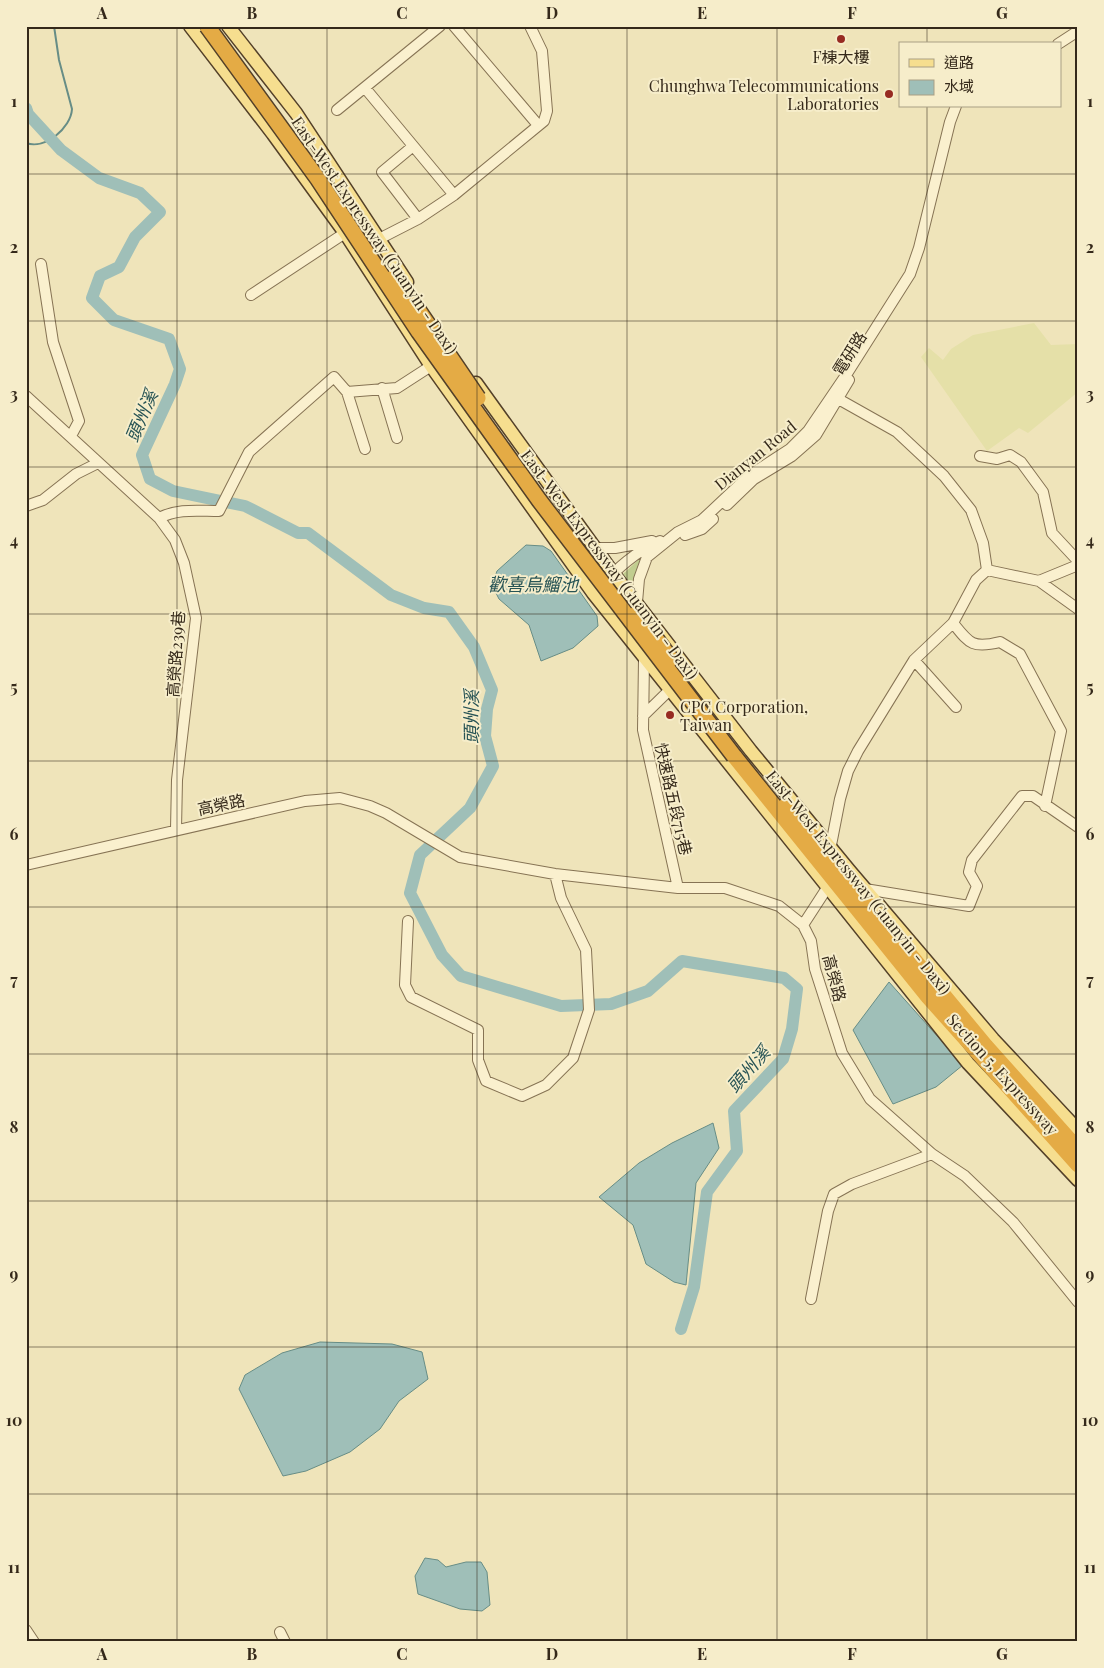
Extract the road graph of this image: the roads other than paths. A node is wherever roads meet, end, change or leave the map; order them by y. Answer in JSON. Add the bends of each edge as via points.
{"nodes":[{"id":1,"x":190,"y":26,"type":"edge"},
{"id":2,"x":207,"y":26,"type":"edge"},
{"id":3,"x":218,"y":26,"type":"edge"},
{"id":4,"x":228,"y":26,"type":"edge"},
{"id":5,"x":440,"y":26,"type":"edge"},
{"id":6,"x":454,"y":26,"type":"edge"},
{"id":7,"x":530,"y":26,"type":"edge"},
{"id":8,"x":1078,"y":31,"type":"edge"},
{"id":9,"x":1078,"y":37,"type":"edge"},
{"id":10,"x":1061,"y":42,"type":"edge"},
{"id":11,"x":1062,"y":46,"type":"edge"},
{"id":12,"x":365,"y":88,"type":"junction"},
{"id":13,"x":955,"y":108,"type":"edge"},
{"id":14,"x":962,"y":108,"type":"edge"},
{"id":15,"x":337,"y":110,"type":"dead end"},
{"id":16,"x":538,"y":125,"type":"junction"},
{"id":17,"x":412,"y":147,"type":"junction"},
{"id":18,"x":454,"y":194,"type":"junction"},
{"id":19,"x":418,"y":219,"type":"junction"},
{"id":20,"x":345,"y":233,"type":"junction"},
{"id":21,"x":378,"y":239,"type":"junction"},
{"id":22,"x":41,"y":264,"type":"dead end"},
{"id":23,"x":251,"y":296,"type":"dead end"},
{"id":24,"x":431,"y":366,"type":"junction"},
{"id":25,"x":382,"y":388,"type":"junction"},
{"id":26,"x":347,"y":392,"type":"junction"},
{"id":27,"x":26,"y":396,"type":"edge"},
{"id":28,"x":835,"y":397,"type":"junction"},
{"id":29,"x":71,"y":436,"type":"junction"},
{"id":30,"x":396,"y":438,"type":"dead end"},
{"id":31,"x":365,"y":449,"type":"dead end"},
{"id":32,"x":980,"y":456,"type":"dead end"},
{"id":33,"x":98,"y":463,"type":"junction"},
{"id":34,"x":26,"y":506,"type":"edge"},
{"id":35,"x":159,"y":518,"type":"junction"},
{"id":36,"x":666,"y":540,"type":"junction"},
{"id":37,"x":595,"y":548,"type":"junction"},
{"id":38,"x":1078,"y":563,"type":"edge"},
{"id":39,"x":987,"y":570,"type":"junction"},
{"id":40,"x":613,"y":573,"type":"junction"},
{"id":41,"x":1039,"y":581,"type":"junction"},
{"id":42,"x":593,"y":593,"type":"junction"},
{"id":43,"x":637,"y":602,"type":"junction"},
{"id":44,"x":1078,"y":608,"type":"edge"},
{"id":45,"x":952,"y":622,"type":"junction"},
{"id":46,"x":644,"y":659,"type":"junction"},
{"id":47,"x":914,"y":660,"type":"junction"},
{"id":48,"x":689,"y":671,"type":"junction"},
{"id":49,"x":670,"y":689,"type":"junction"},
{"id":50,"x":956,"y":707,"type":"dead end"},
{"id":51,"x":643,"y":716,"type":"junction"},
{"id":52,"x":1045,"y":806,"type":"junction"},
{"id":53,"x":1078,"y":827,"type":"edge"},
{"id":54,"x":176,"y":829,"type":"junction"},
{"id":55,"x":831,"y":845,"type":"junction"},
{"id":56,"x":26,"y":865,"type":"edge"},
{"id":57,"x":555,"y":874,"type":"junction"},
{"id":58,"x":678,"y":888,"type":"junction"},
{"id":59,"x":827,"y":888,"type":"junction"},
{"id":60,"x":866,"y":889,"type":"junction"},
{"id":61,"x":408,"y":921,"type":"dead end"},
{"id":62,"x":803,"y":925,"type":"junction"},
{"id":63,"x":899,"y":928,"type":"junction"},
{"id":64,"x":871,"y":943,"type":"junction"},
{"id":65,"x":944,"y":995,"type":"junction"},
{"id":66,"x":928,"y":997,"type":"junction"},
{"id":67,"x":1078,"y":1130,"type":"edge"},
{"id":68,"x":1078,"y":1149,"type":"edge"},
{"id":69,"x":932,"y":1154,"type":"junction"},
{"id":70,"x":1078,"y":1165,"type":"edge"},
{"id":71,"x":1078,"y":1180,"type":"edge"},
{"id":72,"x":811,"y":1298,"type":"dead end"},
{"id":73,"x":1078,"y":1302,"type":"edge"},
{"id":74,"x":26,"y":1630,"type":"edge"},
{"id":75,"x":280,"y":1632,"type":"dead end"},
{"id":76,"x":34,"y":1642,"type":"edge"},
{"id":77,"x":285,"y":1642,"type":"edge"}],
"edges":[{"from":1,"to":20,"type":"main road","name":"Section 5, Expressway"},
{"from":2,"to":66,"type":"highway","name":"East-West Expressway (Guanyin - Daxi)","bridge":true,"via":[[318,179],[419,332],[539,500],[698,711]]},
{"from":3,"to":65,"type":"highway","name":"East-West Expressway (Guanyin - Daxi)","bridge":true,"via":[[288,120],[547,495],[766,782]]},
{"from":4,"to":21,"type":"main road","name":"Section 5, Expressway","via":[[296,113]]},
{"from":5,"to":12,"type":"street"},
{"from":6,"to":16,"type":"street"},
{"from":7,"to":16,"type":"street","via":[[542,51],[547,111],[544,121]]},
{"from":8,"to":10,"type":"street"},
{"from":9,"to":11,"type":"street"},
{"from":12,"to":15,"type":"street"},
{"from":12,"to":17,"type":"street"},
{"from":13,"to":28,"type":"street","via":[[910,274]]},
{"from":14,"to":28,"type":"street","name":"電研路","via":[[917,274]]},
{"from":16,"to":18,"type":"street"},
{"from":17,"to":18,"type":"street"},
{"from":17,"to":19,"type":"street","via":[[382,172]]},
{"from":18,"to":19,"type":"street"},
{"from":19,"to":21,"type":"street"},
{"from":20,"to":23,"type":"street"},
{"from":20,"to":24,"type":"main road","name":"Section 5, Expressway"},
{"from":21,"to":37,"type":"main road","name":"Section 5, Expressway","via":[[433,323]]},
{"from":22,"to":29,"type":"street","via":[[53,342],[79,421]]},
{"from":24,"to":25,"type":"street","via":[[397,388]]},
{"from":24,"to":42,"type":"main road","name":"Section 5, Expressway"},
{"from":25,"to":26,"type":"street"},
{"from":25,"to":30,"type":"street"},
{"from":26,"to":31,"type":"street"},
{"from":26,"to":35,"type":"street","via":[[334,377],[249,452],[219,511],[184,510]]},
{"from":27,"to":29,"type":"street","name":"高榮路239巷"},
{"from":28,"to":36,"type":"street","name":"電研路","via":[[816,435],[792,456],[754,479],[702,528]]},
{"from":28,"to":39,"type":"street","via":[[897,432],[944,476],[971,510],[983,543]]},
{"from":29,"to":33,"type":"street","name":"高榮路239巷"},
{"from":32,"to":38,"type":"street","via":[[997,459],[1010,455],[1021,462],[1043,492],[1052,532]]},
{"from":33,"to":34,"type":"street","via":[[76,474],[43,500]]},
{"from":33,"to":35,"type":"street","name":"高榮路239巷"},
{"from":35,"to":54,"type":"street","name":"高榮路239巷","via":[[175,540],[184,563],[196,618],[177,780]]},
{"from":36,"to":37,"type":"street"},
{"from":36,"to":40,"type":"street","via":[[645,548]]},
{"from":36,"to":43,"type":"street","via":[[647,557]]},
{"from":37,"to":40,"type":"main road","name":"Section 5, Expressway"},
{"from":38,"to":41,"type":"street"},
{"from":39,"to":41,"type":"street"},
{"from":39,"to":45,"type":"street","via":[[976,580]]},
{"from":40,"to":42,"type":"street"},
{"from":40,"to":43,"type":"main road","name":"Section 5, Expressway"},
{"from":41,"to":44,"type":"street"},
{"from":42,"to":46,"type":"main road","name":"Section 5, Expressway"},
{"from":43,"to":48,"type":"main road","name":"Section 5, Expressway"},
{"from":45,"to":47,"type":"street"},
{"from":45,"to":52,"type":"street","via":[[969,643],[982,647],[1000,642],[1020,654],[1061,731]]},
{"from":46,"to":49,"type":"main road","name":"Section 5, Expressway"},
{"from":46,"to":51,"type":"street","name":"快速路五段715巷"},
{"from":47,"to":50,"type":"street"},
{"from":47,"to":55,"type":"street","via":[[848,771]]},
{"from":48,"to":49,"type":"street"},
{"from":48,"to":55,"type":"main road","name":"Section 5, Expressway","via":[[751,751]]},
{"from":49,"to":51,"type":"street"},
{"from":49,"to":59,"type":"main road","name":"Section 5, Expressway"},
{"from":51,"to":58,"type":"street","name":"快速路五段715巷"},
{"from":52,"to":53,"type":"street"},
{"from":52,"to":60,"type":"street","via":[[1033,796],[1022,796],[972,860],[969,872],[978,886],[969,906]]},
{"from":54,"to":56,"type":"street","name":"高榮路"},
{"from":54,"to":57,"type":"street","name":"高榮路","via":[[324,798],[355,801],[370,806],[456,855]]},
{"from":55,"to":60,"type":"main road","name":"Section 5, Expressway"},
{"from":57,"to":58,"type":"street"},
{"from":57,"to":61,"type":"street","via":[[561,898],[586,950],[589,1010],[573,1058],[546,1085],[522,1096],[486,1081],[478,1060],[478,1030],[411,997],[405,985]]},
{"from":58,"to":62,"type":"street","via":[[725,888],[779,906]]},
{"from":59,"to":62,"type":"street"},
{"from":59,"to":64,"type":"main road","name":"Section 5, Expressway"},
{"from":60,"to":63,"type":"main road","name":"Section 5, Expressway"},
{"from":62,"to":69,"type":"street","name":"高榮路","via":[[811,941],[815,968],[842,1052],[870,1099]]},
{"from":63,"to":65,"type":"highway"},
{"from":63,"to":67,"type":"main road","name":"Section 5, Expressway","via":[[993,1039]]},
{"from":64,"to":66,"type":"highway"},
{"from":64,"to":71,"type":"main road","name":"Section 5, Expressway","via":[[968,1063]]},
{"from":65,"to":68,"type":"highway","name":"East-West Expressway (Guanyin - Daxi)"},
{"from":66,"to":70,"type":"highway","name":"East-West Expressway (Guanyin - Daxi)"},
{"from":69,"to":72,"type":"street","via":[[834,1194]]},
{"from":69,"to":73,"type":"street","name":"高榮路","via":[[965,1176],[1013,1222]]},
{"from":74,"to":76,"type":"street"},
{"from":75,"to":77,"type":"street"}]}
